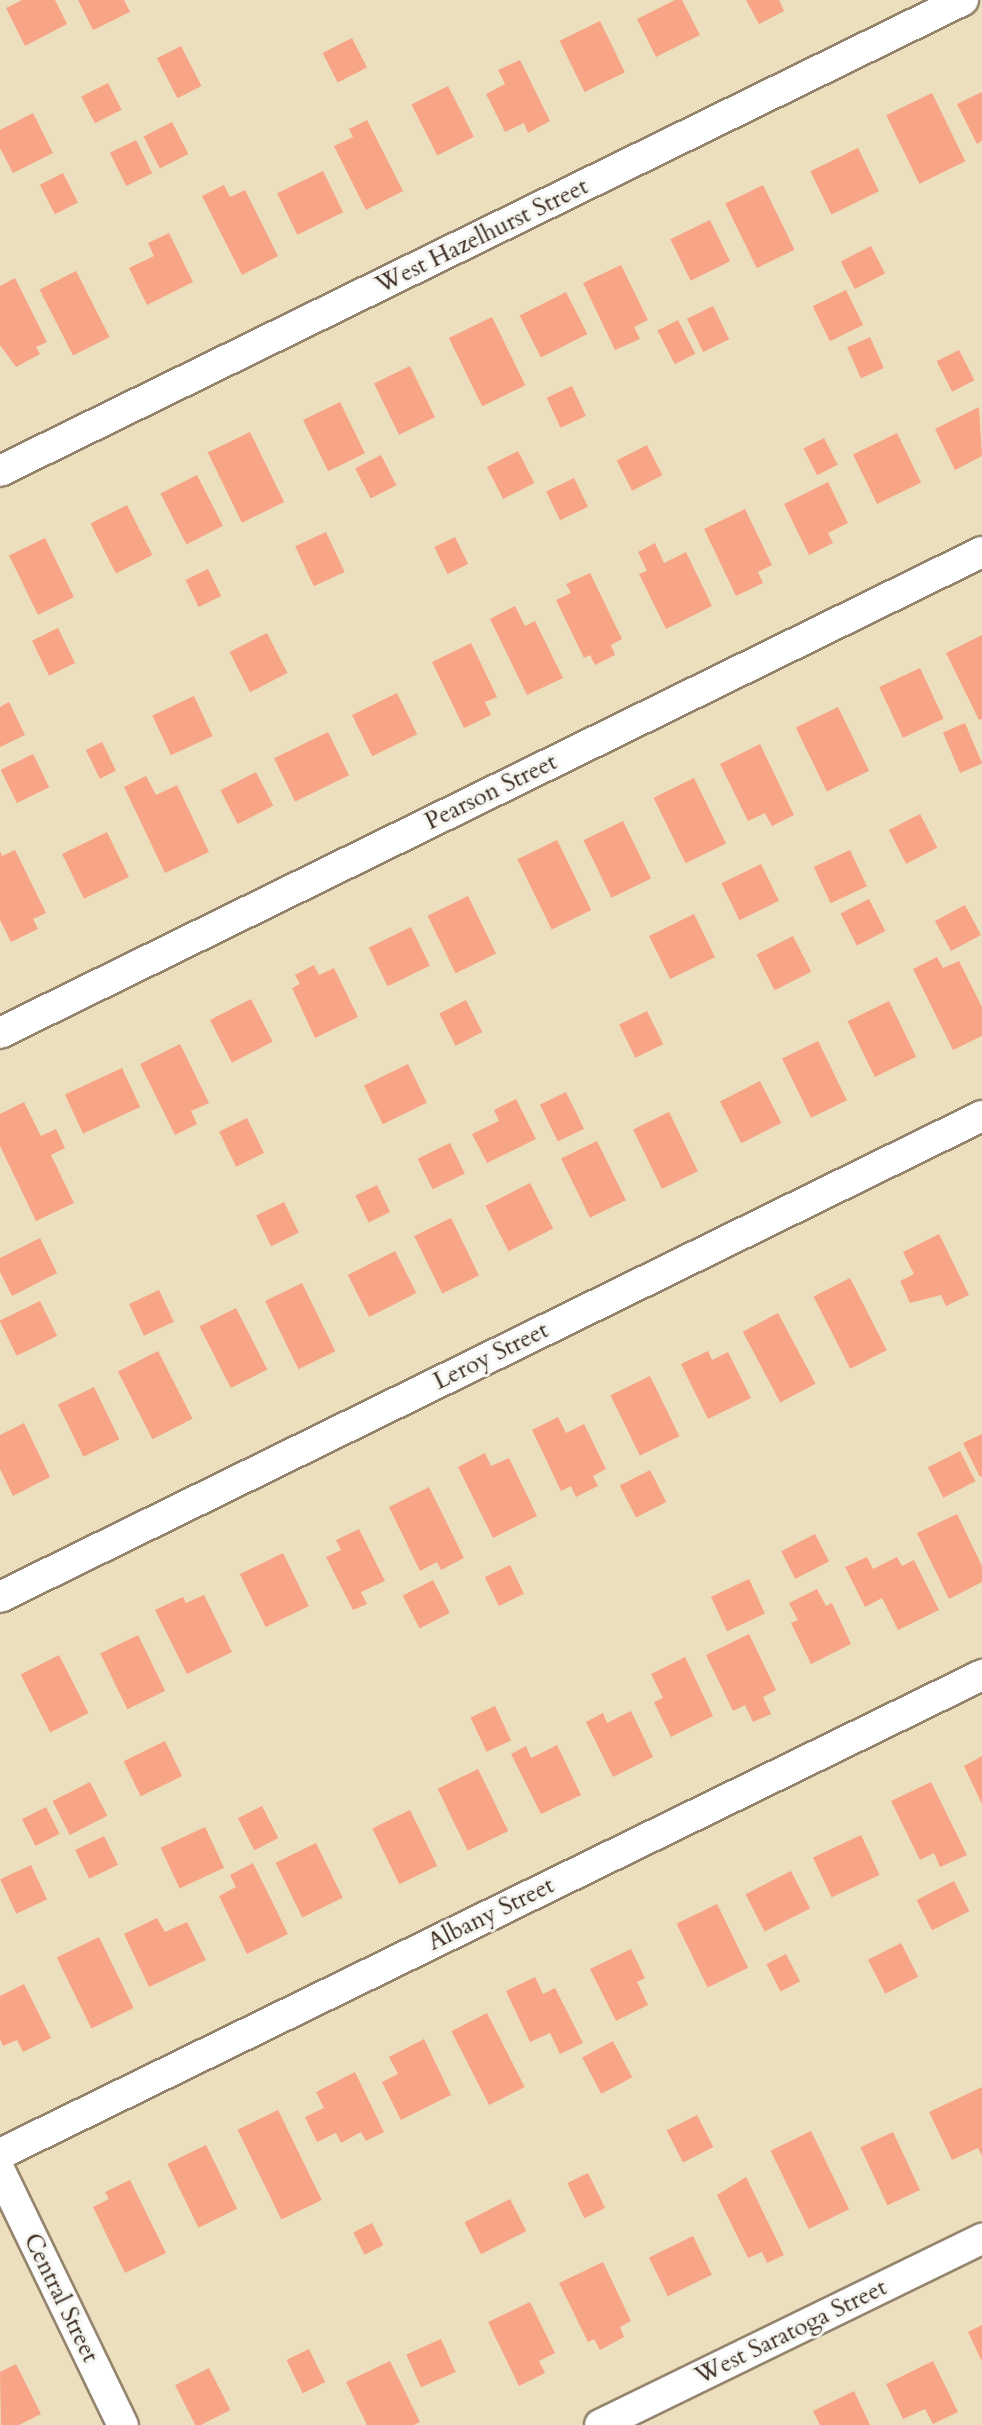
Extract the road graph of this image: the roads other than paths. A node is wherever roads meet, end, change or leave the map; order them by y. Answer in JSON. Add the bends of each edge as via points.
{"nodes":[{"id":1,"x":963,"y":0,"type":"edge"},
{"id":2,"x":0,"y":471,"type":"edge"},
{"id":3,"x":982,"y":552,"type":"edge"},
{"id":4,"x":0,"y":1033,"type":"edge"},
{"id":5,"x":982,"y":1116,"type":"edge"},
{"id":6,"x":0,"y":1597,"type":"edge"},
{"id":7,"x":982,"y":1675,"type":"edge"},
{"id":8,"x":0,"y":2154,"type":"edge"},
{"id":9,"x":0,"y":2171,"type":"edge"},
{"id":10,"x":982,"y":2239,"type":"edge"},
{"id":11,"x":123,"y":2425,"type":"edge"},
{"id":12,"x":600,"y":2425,"type":"edge"}],
"edges":[{"from":1,"to":2,"type":"street","name":"West Hazelhurst Street"},
{"from":3,"to":4,"type":"street","name":"Pearson Street"},
{"from":5,"to":6,"type":"street","name":"Leroy Street"},
{"from":7,"to":8,"type":"street","name":"Albany Street"},
{"from":9,"to":11,"type":"street","name":"Central Street"},
{"from":10,"to":12,"type":"street","name":"West Saratoga Street"}]}
